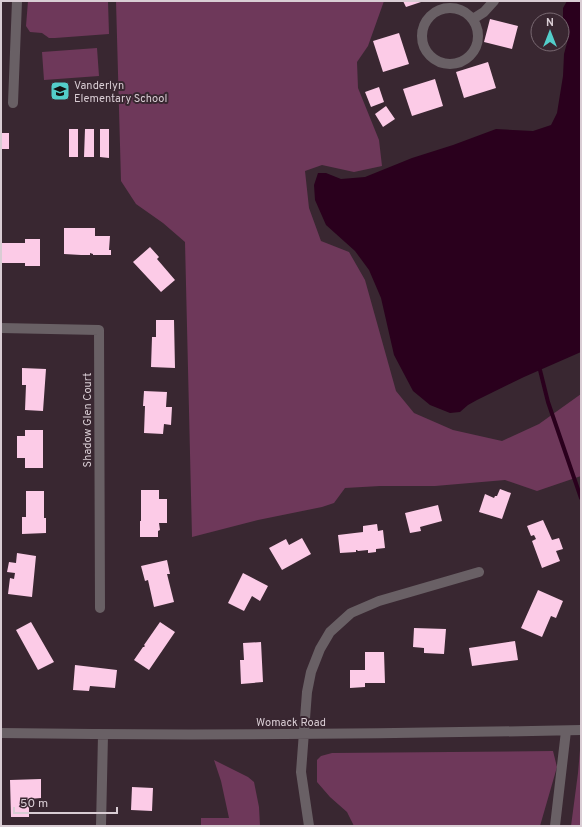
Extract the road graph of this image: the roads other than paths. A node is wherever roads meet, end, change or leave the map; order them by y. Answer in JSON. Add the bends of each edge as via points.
{"nodes":[{"id":1,"x":17,"y":1,"type":"edge"},
{"id":2,"x":494,"y":1,"type":"edge"},
{"id":3,"x":473,"y":19,"type":"junction"},
{"id":4,"x":13,"y":102,"type":"dead end"},
{"id":5,"x":1,"y":328,"type":"edge"},
{"id":6,"x":479,"y":572,"type":"dead end"},
{"id":7,"x":100,"y":608,"type":"dead end"},
{"id":8,"x":581,"y":730,"type":"edge"},
{"id":9,"x":566,"y":731,"type":"junction"},
{"id":10,"x":1,"y":733,"type":"edge"},
{"id":11,"x":305,"y":734,"type":"junction"},
{"id":12,"x":103,"y":735,"type":"junction"},
{"id":13,"x":101,"y":826,"type":"edge"},
{"id":14,"x":309,"y":826,"type":"edge"},
{"id":15,"x":555,"y":826,"type":"edge"}],
"edges":[{"from":1,"to":4,"type":"street"},
{"from":2,"to":3,"type":"street"},
{"from":3,"to":3,"type":"street","via":[[457,9],[438,10],[424,23],[422,42],[426,51],[440,63],[457,64],[466,60],[477,46],[477,27]]},
{"from":5,"to":7,"type":"street","name":"Shadow Glen Court","via":[[99,330]]},
{"from":6,"to":11,"type":"street","via":[[379,601],[351,614],[330,632],[311,672],[307,692]]},
{"from":8,"to":9,"type":"street","name":"Womack Road"},
{"from":9,"to":11,"type":"street","name":"Womack Road"},
{"from":9,"to":15,"type":"street"},
{"from":10,"to":12,"type":"street","name":"Womack Road"},
{"from":11,"to":12,"type":"street","name":"Womack Road"},
{"from":11,"to":14,"type":"street","via":[[301,772]]},
{"from":12,"to":13,"type":"street"}]}
